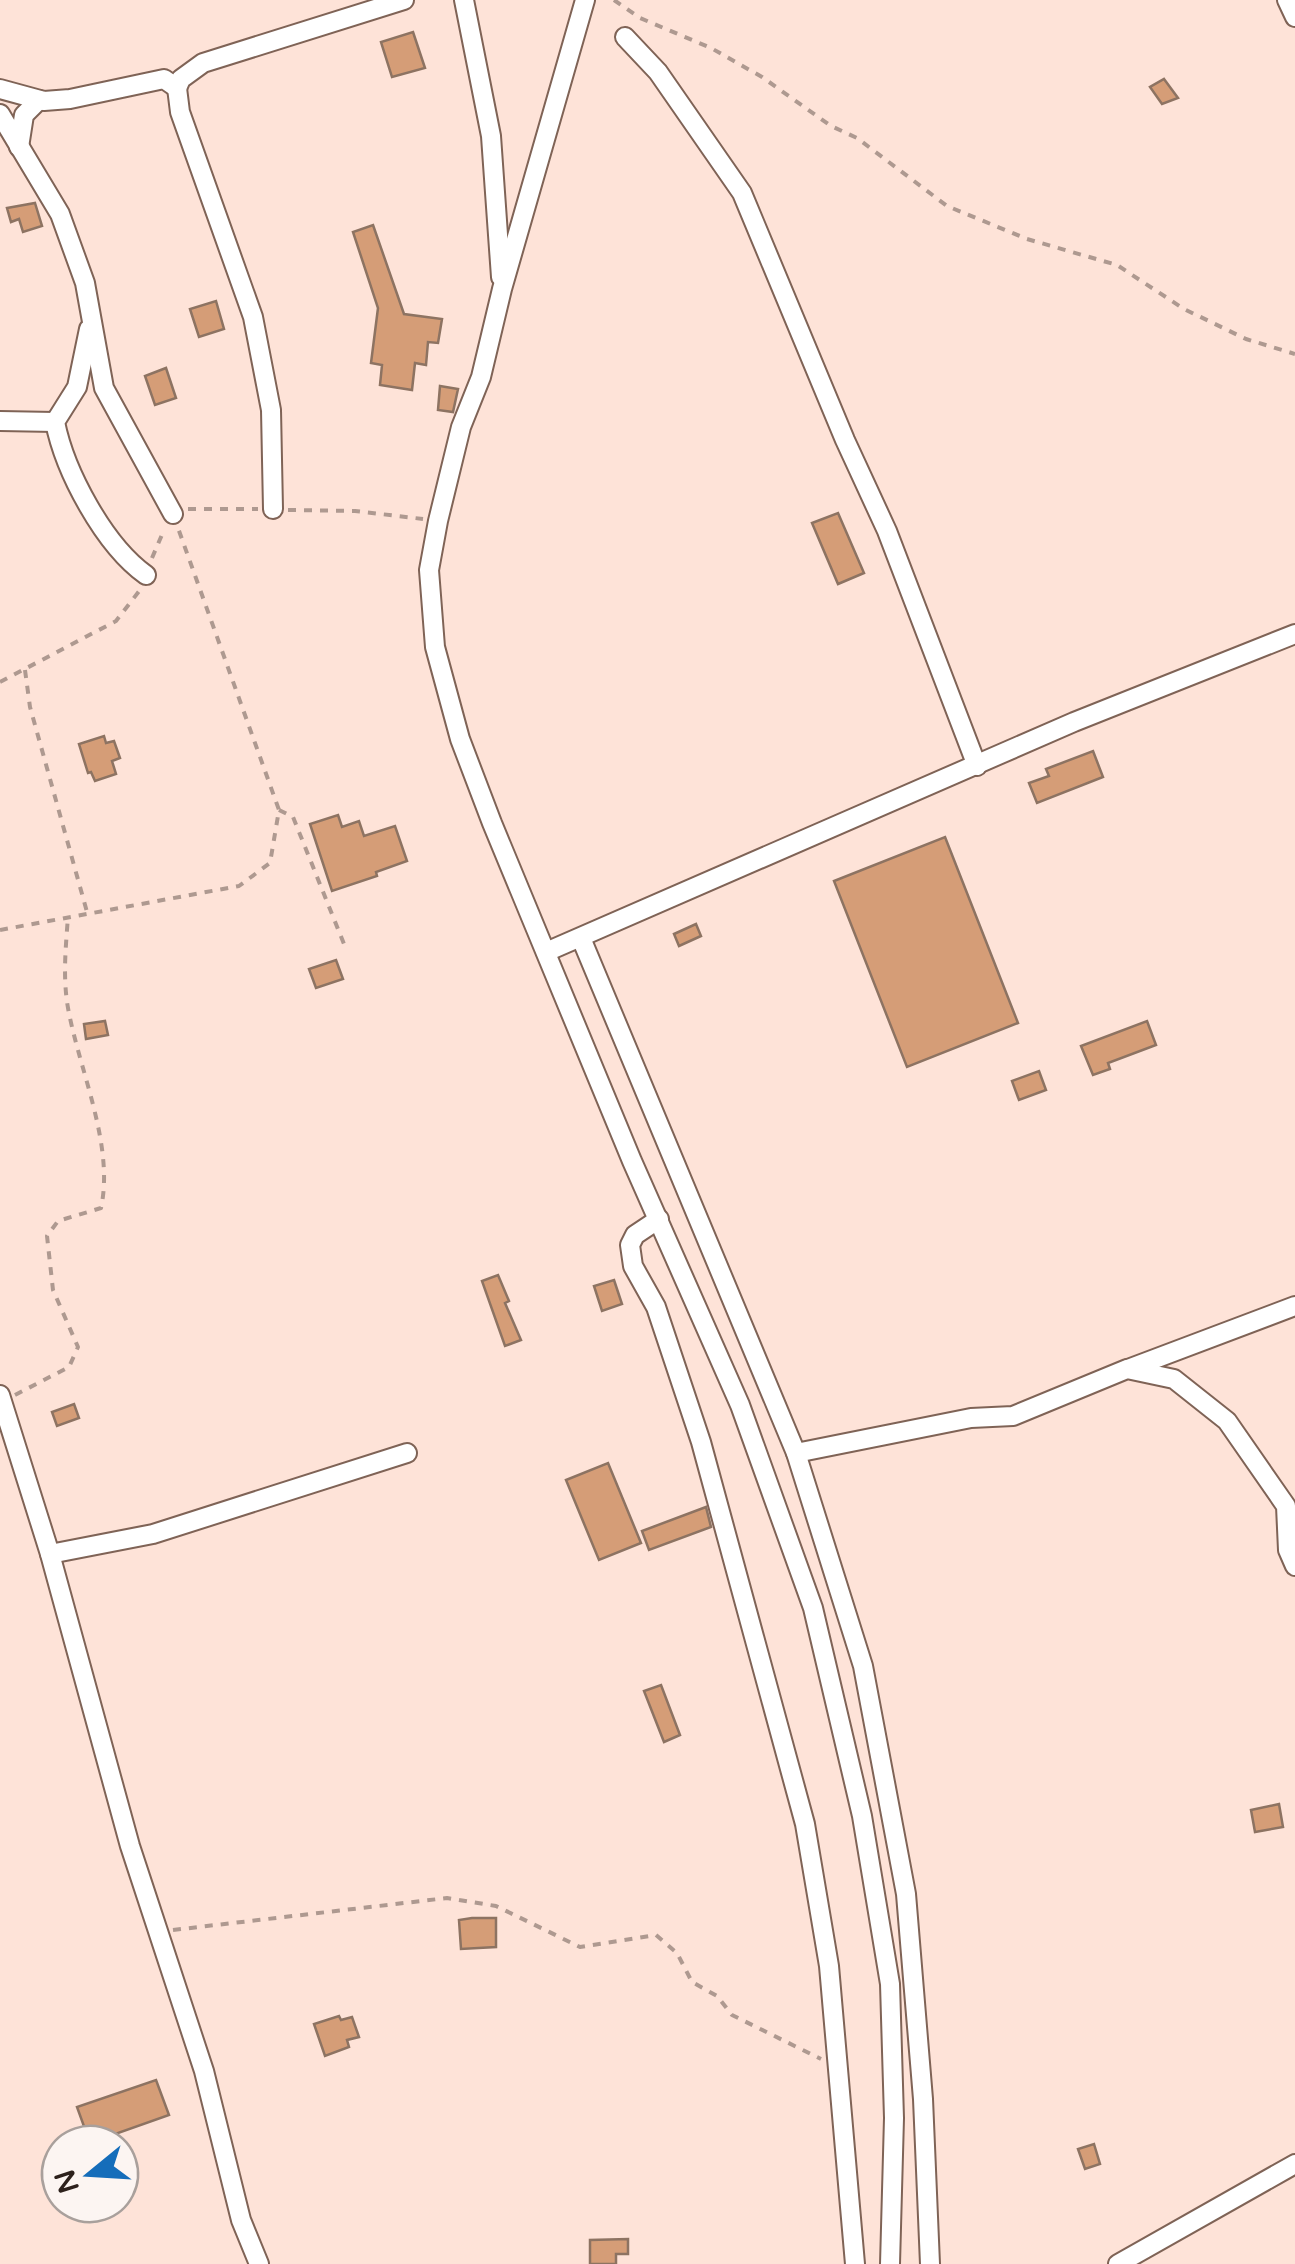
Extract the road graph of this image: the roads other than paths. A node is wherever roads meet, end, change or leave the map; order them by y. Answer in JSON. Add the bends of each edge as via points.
{"nodes":[{"id":1,"x":404,"y":0,"type":"edge"},
{"id":2,"x":464,"y":0,"type":"edge"},
{"id":3,"x":585,"y":0,"type":"edge"},
{"id":4,"x":1286,"y":0,"type":"edge"},
{"id":5,"x":1295,"y":17,"type":"edge"},
{"id":6,"x":625,"y":37,"type":"dead end"},
{"id":7,"x":0,"y":88,"type":"edge"},
{"id":8,"x":177,"y":88,"type":"junction"},
{"id":9,"x":39,"y":100,"type":"junction"},
{"id":10,"x":0,"y":114,"type":"edge"},
{"id":11,"x":19,"y":150,"type":"junction"},
{"id":12,"x":502,"y":289,"type":"junction"},
{"id":13,"x":90,"y":318,"type":"junction"},
{"id":14,"x":0,"y":421,"type":"edge"},
{"id":15,"x":55,"y":422,"type":"junction"},
{"id":16,"x":273,"y":509,"type":"road end"},
{"id":17,"x":173,"y":514,"type":"road end"},
{"id":18,"x":146,"y":575,"type":"road end"},
{"id":19,"x":1295,"y":634,"type":"edge"},
{"id":20,"x":978,"y":766,"type":"junction"},
{"id":21,"x":580,"y":938,"type":"junction"},
{"id":22,"x":546,"y":952,"type":"junction"},
{"id":23,"x":660,"y":1220,"type":"junction"},
{"id":24,"x":1295,"y":1306,"type":"edge"},
{"id":25,"x":1127,"y":1370,"type":"junction"},
{"id":26,"x":1,"y":1399,"type":"edge"},
{"id":27,"x":4,"y":1425,"type":"edge"},
{"id":28,"x":407,"y":1452,"type":"dead end"},
{"id":29,"x":796,"y":1453,"type":"junction"},
{"id":30,"x":50,"y":1554,"type":"junction"},
{"id":31,"x":1295,"y":1566,"type":"edge"},
{"id":32,"x":1295,"y":2164,"type":"edge"},
{"id":33,"x":259,"y":2264,"type":"edge"},
{"id":34,"x":855,"y":2264,"type":"edge"},
{"id":35,"x":890,"y":2264,"type":"edge"},
{"id":36,"x":930,"y":2264,"type":"edge"},
{"id":37,"x":1118,"y":2264,"type":"edge"}],
"edges":[{"from":1,"to":8,"type":"street","via":[[203,64]]},
{"from":2,"to":12,"type":"street","via":[[491,136]]},
{"from":3,"to":12,"type":"street"},
{"from":4,"to":5,"type":"street"},
{"from":6,"to":20,"type":"street","via":[[658,72],[742,192],[888,530]]},
{"from":7,"to":9,"type":"street"},
{"from":8,"to":9,"type":"street","via":[[164,80]]},
{"from":8,"to":16,"type":"street","via":[[254,316],[271,410]]},
{"from":9,"to":11,"type":"street","via":[[24,115]]},
{"from":10,"to":11,"type":"street"},
{"from":11,"to":13,"type":"street","via":[[60,214]]},
{"from":12,"to":22,"type":"street","via":[[481,377],[461,426],[429,570],[436,647],[460,738]]},
{"from":13,"to":15,"type":"street","via":[[76,387]]},
{"from":13,"to":17,"type":"street","via":[[104,388]]},
{"from":14,"to":15,"type":"street"},
{"from":15,"to":18,"type":"street","via":[[80,495]]},
{"from":19,"to":20,"type":"street"},
{"from":20,"to":21,"type":"street"},
{"from":21,"to":22,"type":"street"},
{"from":21,"to":29,"type":"street"},
{"from":22,"to":23,"type":"street"},
{"from":23,"to":34,"type":"street","via":[[635,1234],[633,1266],[656,1307],[700,1442],[805,1824],[828,1966]]},
{"from":23,"to":35,"type":"street","via":[[740,1406],[813,1608],[862,1816],[890,1984]]},
{"from":24,"to":25,"type":"street"},
{"from":25,"to":29,"type":"street","via":[[1012,1416]]},
{"from":25,"to":31,"type":"street","via":[[1174,1379],[1227,1421],[1286,1506]]},
{"from":26,"to":27,"type":"street"},
{"from":27,"to":30,"type":"street"},
{"from":28,"to":30,"type":"street","via":[[153,1534]]},
{"from":29,"to":36,"type":"street","via":[[862,1666],[906,1894]]},
{"from":30,"to":33,"type":"street","via":[[130,1846]]},
{"from":32,"to":37,"type":"street"}]}
